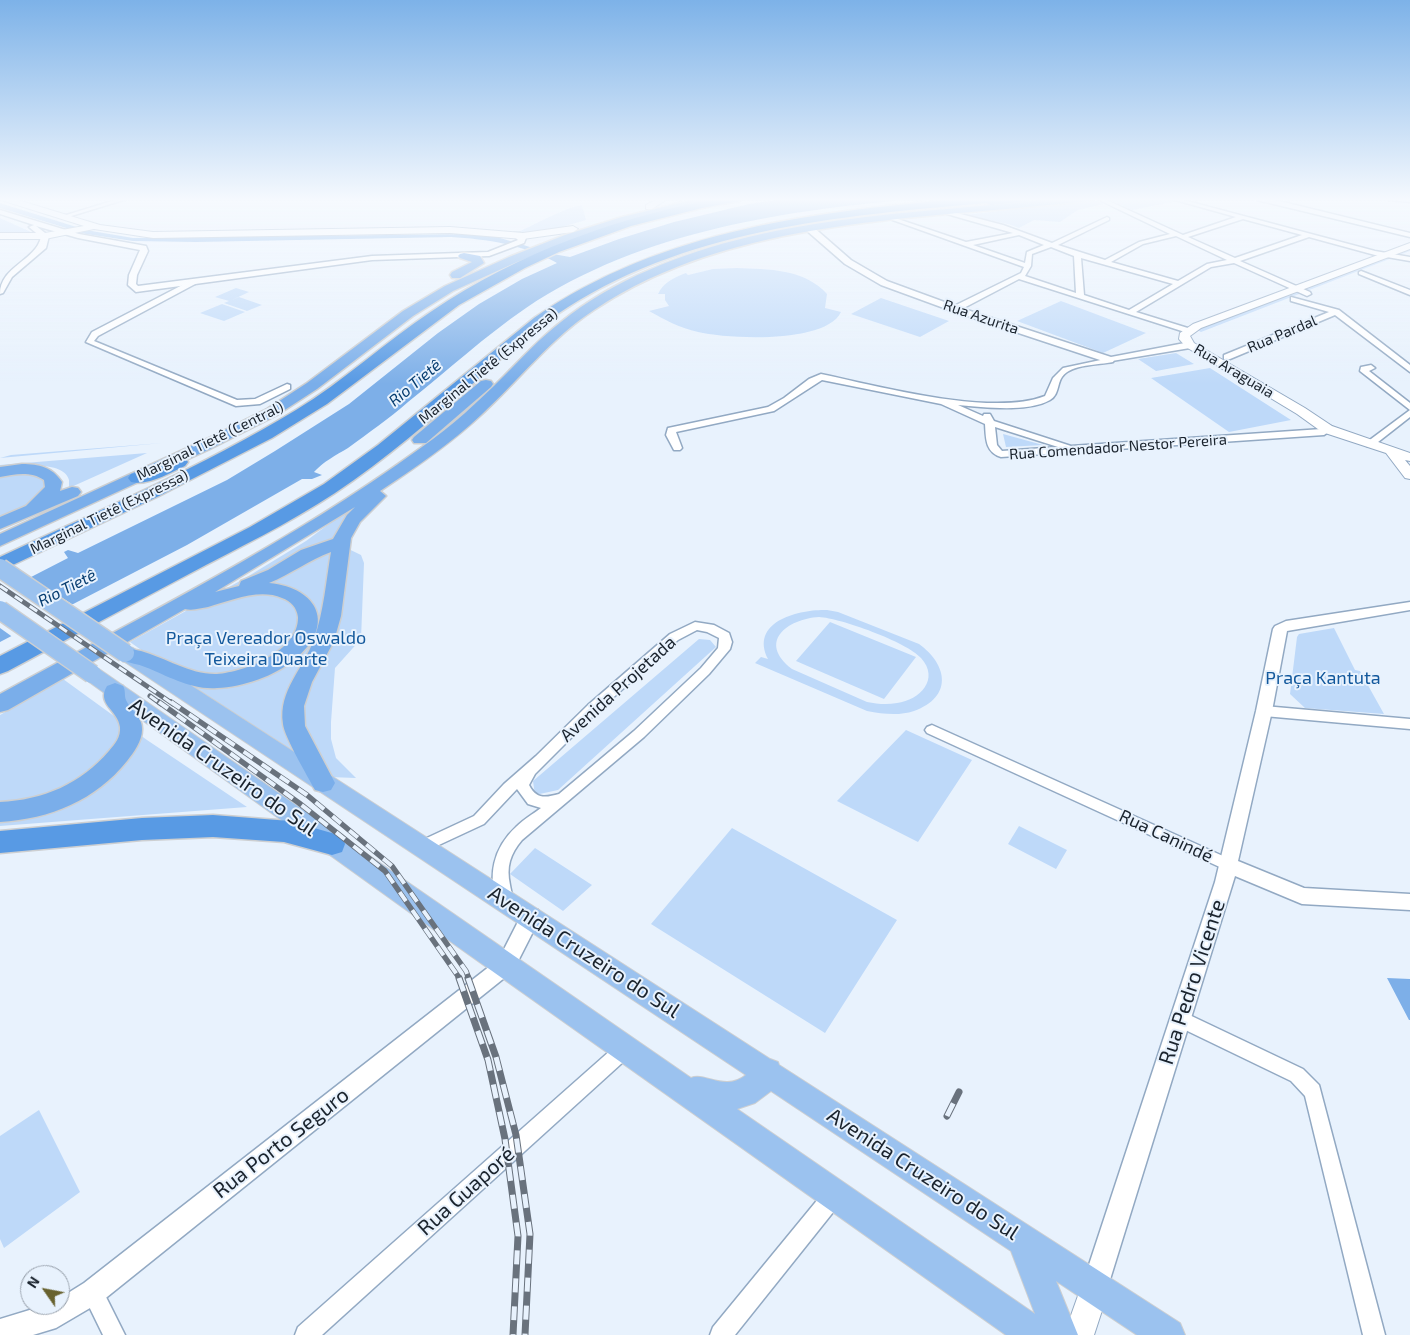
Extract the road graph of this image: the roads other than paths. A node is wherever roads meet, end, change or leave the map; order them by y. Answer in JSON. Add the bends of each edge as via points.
{"nodes":[{"id":1,"x":27,"y":260,"type":"edge"},
{"id":2,"x":140,"y":260,"type":"edge"},
{"id":3,"x":356,"y":260,"type":"edge"},
{"id":4,"x":477,"y":260,"type":"edge"},
{"id":5,"x":496,"y":260,"type":"edge"},
{"id":6,"x":499,"y":260,"type":"edge"},
{"id":7,"x":520,"y":260,"type":"edge"},
{"id":8,"x":525,"y":260,"type":"edge"},
{"id":9,"x":654,"y":260,"type":"edge"},
{"id":10,"x":672,"y":260,"type":"edge"},
{"id":11,"x":684,"y":260,"type":"edge"},
{"id":12,"x":848,"y":260,"type":"edge"},
{"id":13,"x":1012,"y":260,"type":"edge"},
{"id":14,"x":1029,"y":260,"type":"edge"},
{"id":15,"x":1077,"y":260,"type":"edge"},
{"id":16,"x":1096,"y":260,"type":"edge"},
{"id":17,"x":1110,"y":260,"type":"edge"},
{"id":18,"x":1372,"y":260,"type":"edge"},
{"id":19,"x":1398,"y":260,"type":"edge"},
{"id":20,"x":1234,"y":261,"type":"joint"},
{"id":21,"x":1105,"y":263,"type":"junction"},
{"id":22,"x":1028,"y":266,"type":"junction"},
{"id":23,"x":1361,"y":273,"type":"junction"},
{"id":24,"x":1019,"y":277,"type":"junction"},
{"id":25,"x":193,"y":283,"type":"junction"},
{"id":26,"x":1179,"y":283,"type":"junction"},
{"id":27,"x":455,"y":286,"type":"junction"},
{"id":28,"x":0,"y":290,"type":"edge"},
{"id":29,"x":1410,"y":293,"type":"edge"},
{"id":30,"x":1294,"y":294,"type":"junction"},
{"id":31,"x":1080,"y":296,"type":"junction"},
{"id":32,"x":418,"y":299,"type":"junction"},
{"id":33,"x":955,"y":309,"type":"junction"},
{"id":34,"x":1336,"y":312,"type":"junction"},
{"id":35,"x":1134,"y":313,"type":"junction"},
{"id":36,"x":362,"y":336,"type":"junction"},
{"id":37,"x":1202,"y":336,"type":"junction"},
{"id":38,"x":1187,"y":337,"type":"junction"},
{"id":39,"x":1211,"y":348,"type":"junction"},
{"id":40,"x":1227,"y":357,"type":"junction"},
{"id":41,"x":1110,"y":360,"type":"junction"},
{"id":42,"x":359,"y":362,"type":"junction"},
{"id":43,"x":1371,"y":368,"type":"dead end"},
{"id":44,"x":1410,"y":368,"type":"edge"},
{"id":45,"x":287,"y":387,"type":"junction"},
{"id":46,"x":944,"y":402,"type":"junction"},
{"id":47,"x":982,"y":404,"type":"junction"},
{"id":48,"x":1309,"y":405,"type":"junction"},
{"id":49,"x":1294,"y":407,"type":"junction"},
{"id":50,"x":1410,"y":407,"type":"edge"},
{"id":51,"x":1410,"y":414,"type":"edge"},
{"id":52,"x":274,"y":420,"type":"junction"},
{"id":53,"x":990,"y":423,"type":"junction"},
{"id":54,"x":238,"y":424,"type":"junction"},
{"id":55,"x":1330,"y":429,"type":"junction"},
{"id":56,"x":1370,"y":444,"type":"junction"},
{"id":57,"x":677,"y":448,"type":"dead end"},
{"id":58,"x":1074,"y":449,"type":"junction"},
{"id":59,"x":418,"y":450,"type":"junction"},
{"id":60,"x":1390,"y":450,"type":"junction"},
{"id":61,"x":1410,"y":457,"type":"edge"},
{"id":62,"x":0,"y":472,"type":"edge"},
{"id":63,"x":1410,"y":475,"type":"edge"},
{"id":64,"x":137,"y":478,"type":"junction"},
{"id":65,"x":24,"y":513,"type":"junction"},
{"id":66,"x":0,"y":524,"type":"edge"},
{"id":67,"x":0,"y":532,"type":"edge"},
{"id":68,"x":0,"y":541,"type":"edge"},
{"id":69,"x":341,"y":542,"type":"junction"},
{"id":70,"x":0,"y":551,"type":"edge"},
{"id":71,"x":0,"y":567,"type":"edge"},
{"id":72,"x":213,"y":599,"type":"junction"},
{"id":73,"x":170,"y":601,"type":"junction"},
{"id":74,"x":1410,"y":606,"type":"edge"},
{"id":75,"x":0,"y":610,"type":"edge"},
{"id":76,"x":102,"y":620,"type":"junction"},
{"id":77,"x":128,"y":654,"type":"junction"},
{"id":78,"x":9,"y":661,"type":"edge"},
{"id":79,"x":46,"y":678,"type":"junction"},
{"id":80,"x":0,"y":687,"type":"edge"},
{"id":81,"x":115,"y":691,"type":"junction"},
{"id":82,"x":0,"y":704,"type":"edge"},
{"id":83,"x":1264,"y":711,"type":"junction"},
{"id":84,"x":0,"y":714,"type":"edge"},
{"id":85,"x":1410,"y":724,"type":"edge"},
{"id":86,"x":932,"y":730,"type":"dead end"},
{"id":87,"x":529,"y":771,"type":"junction"},
{"id":88,"x":323,"y":783,"type":"junction"},
{"id":89,"x":565,"y":797,"type":"junction"},
{"id":90,"x":0,"y":812,"type":"edge"},
{"id":91,"x":169,"y":827,"type":"junction"},
{"id":92,"x":0,"y":828,"type":"edge"},
{"id":93,"x":0,"y":842,"type":"edge"},
{"id":94,"x":332,"y":844,"type":"junction"},
{"id":95,"x":422,"y":847,"type":"junction"},
{"id":96,"x":1229,"y":865,"type":"junction"},
{"id":97,"x":506,"y":900,"type":"junction"},
{"id":98,"x":1410,"y":902,"type":"edge"},
{"id":99,"x":531,"y":916,"type":"junction"},
{"id":100,"x":506,"y":965,"type":"junction"},
{"id":101,"x":1181,"y":1019,"type":"junction"},
{"id":102,"x":626,"y":1048,"type":"junction"},
{"id":103,"x":768,"y":1072,"type":"junction"},
{"id":104,"x":681,"y":1087,"type":"junction"},
{"id":105,"x":835,"y":1194,"type":"junction"},
{"id":106,"x":1023,"y":1240,"type":"junction"},
{"id":107,"x":1095,"y":1286,"type":"junction"},
{"id":108,"x":94,"y":1292,"type":"junction"},
{"id":109,"x":0,"y":1332,"type":"edge"},
{"id":110,"x":114,"y":1335,"type":"edge"},
{"id":111,"x":306,"y":1335,"type":"edge"},
{"id":112,"x":721,"y":1335,"type":"edge"},
{"id":113,"x":1036,"y":1335,"type":"edge"},
{"id":114,"x":1061,"y":1335,"type":"edge"},
{"id":115,"x":1079,"y":1335,"type":"edge"},
{"id":116,"x":1168,"y":1335,"type":"edge"},
{"id":117,"x":1374,"y":1335,"type":"edge"}],
"edges":[{"from":1,"to":28,"type":"street","via":[[9,276]]},
{"from":2,"to":25,"type":"street","via":[[133,275],[132,285],[136,290]]},
{"from":3,"to":25,"type":"street"},
{"from":4,"to":32,"type":"highway","via":[[478,263]]},
{"from":5,"to":32,"type":"highway"},
{"from":6,"to":27,"type":"highway","name":"Marginal Tietê (Central)"},
{"from":7,"to":42,"type":"highway","via":[[456,293]]},
{"from":8,"to":71,"type":"highway","name":"Marginal Tietê (Expressa)","via":[[454,302],[340,388],[285,423]]},
{"from":9,"to":76,"type":"highway","name":"Marginal Tietê (Expressa)","via":[[615,276],[540,320],[393,444],[329,488]]},
{"from":10,"to":59,"type":"highway","via":[[645,270],[573,309]]},
{"from":11,"to":59,"type":"highway","via":[[605,298],[566,324],[464,423]]},
{"from":12,"to":33,"type":"street","name":"Rua Azurita","via":[[884,282]]},
{"from":13,"to":22,"type":"street"},
{"from":14,"to":22,"type":"street"},
{"from":15,"to":31,"type":"street"},
{"from":16,"to":21,"type":"street"},
{"from":17,"to":21,"type":"street"},
{"from":18,"to":30,"type":"main road"},
{"from":19,"to":23,"type":"main road"},
{"from":20,"to":26,"type":"street","via":[[1209,265]]},
{"from":20,"to":30,"type":"street"},
{"from":21,"to":26,"type":"street"},
{"from":22,"to":24,"type":"street"},
{"from":23,"to":29,"type":"street"},
{"from":23,"to":30,"type":"main road","via":[[1307,294]]},
{"from":24,"to":31,"type":"street","name":"Rua Araguaia"},
{"from":24,"to":33,"type":"street"},
{"from":25,"to":45,"type":"street","via":[[95,334],[90,342],[236,403],[257,402]]},
{"from":26,"to":35,"type":"street"},
{"from":27,"to":42,"type":"highway","via":[[361,355]]},
{"from":27,"to":54,"type":"highway","name":"Marginal Tietê (Central)","via":[[395,321],[291,401]]},
{"from":30,"to":34,"type":"street"},
{"from":30,"to":37,"type":"main road"},
{"from":30,"to":38,"type":"main road"},
{"from":31,"to":35,"type":"street","name":"Rua Araguaia"},
{"from":32,"to":36,"type":"highway"},
{"from":33,"to":41,"type":"street","name":"Rua Azurita"},
{"from":34,"to":40,"type":"street","name":"Rua Pardal"},
{"from":34,"to":44,"type":"street"},
{"from":35,"to":38,"type":"street","name":"Rua Araguaia"},
{"from":36,"to":45,"type":"highway"},
{"from":36,"to":54,"type":"highway","via":[[363,341],[312,378]]},
{"from":37,"to":38,"type":"main road"},
{"from":37,"to":39,"type":"main road","name":"Rua Araguaia","via":[[1200,340]]},
{"from":38,"to":39,"type":"main road"},
{"from":38,"to":41,"type":"street"},
{"from":38,"to":49,"type":"main road","name":"Rua Araguaia"},
{"from":39,"to":40,"type":"main road","name":"Rua Araguaia"},
{"from":40,"to":48,"type":"main road","name":"Rua Araguaia"},
{"from":41,"to":47,"type":"street","via":[[1064,370],[1058,375],[1052,394],[1044,400]]},
{"from":42,"to":52,"type":"highway"},
{"from":43,"to":50,"type":"street","via":[[1364,371]]},
{"from":45,"to":54,"type":"highway"},
{"from":46,"to":47,"type":"street"},
{"from":46,"to":53,"type":"street"},
{"from":46,"to":57,"type":"street","via":[[820,377],[771,409],[672,430]]},
{"from":47,"to":53,"type":"street"},
{"from":48,"to":49,"type":"main road"},
{"from":48,"to":55,"type":"main road","name":"Rua Araguaia"},
{"from":49,"to":55,"type":"main road","name":"Rua Araguaia"},
{"from":51,"to":56,"type":"street"},
{"from":52,"to":64,"type":"highway","via":[[154,474]]},
{"from":52,"to":70,"type":"highway"},
{"from":53,"to":58,"type":"street"},
{"from":53,"to":58,"type":"street","name":"Rua Comendador Nestor Pereira","via":[[992,448],[996,452]]},
{"from":54,"to":64,"type":"highway","name":"Marginal Tietê (Central)"},
{"from":54,"to":65,"type":"highway","via":[[218,426]]},
{"from":54,"to":67,"type":"highway"},
{"from":55,"to":56,"type":"main road","name":"Rua Araguaia"},
{"from":55,"to":58,"type":"street","name":"Rua Comendador Nestor Pereira","via":[[1253,438]]},
{"from":56,"to":60,"type":"main road","name":"Rua Araguaia"},
{"from":59,"to":69,"type":"highway","via":[[410,469],[352,519]]},
{"from":59,"to":73,"type":"highway","via":[[300,533]]},
{"from":60,"to":61,"type":"main road","name":"Rua Araguaia"},
{"from":60,"to":63,"type":"main road"},
{"from":62,"to":65,"type":"highway","via":[[36,470],[52,478],[53,489],[49,495]]},
{"from":64,"to":68,"type":"highway","name":"Marginal Tietê (Central)"},
{"from":65,"to":66,"type":"highway"},
{"from":69,"to":72,"type":"highway"},
{"from":69,"to":88,"type":"highway","via":[[331,616],[318,654],[297,693],[292,716]]},
{"from":71,"to":77,"type":"main road","name":"Avenida Cruzeiro do Sul","bridge":true},
{"from":72,"to":73,"type":"highway"},
{"from":72,"to":77,"type":"highway","via":[[257,589],[275,589],[303,601],[308,609],[308,624],[303,637],[288,654],[235,679],[195,679]]},
{"from":73,"to":79,"type":"highway"},
{"from":74,"to":83,"type":"street","name":"Rua Pedro Vicente","via":[[1280,629]]},
{"from":75,"to":81,"type":"main road","name":"Avenida Cruzeiro do Sul","bridge":true},
{"from":76,"to":78,"type":"highway","name":"Marginal Tietê (Expressa)"},
{"from":76,"to":80,"type":"highway"},
{"from":77,"to":88,"type":"main road","name":"Avenida Cruzeiro do Sul"},
{"from":79,"to":82,"type":"highway"},
{"from":79,"to":84,"type":"highway"},
{"from":81,"to":90,"type":"highway","via":[[115,701],[131,728],[129,738],[112,765],[91,783],[65,798]]},
{"from":81,"to":94,"type":"main road","name":"Avenida Cruzeiro do Sul"},
{"from":83,"to":85,"type":"street"},
{"from":83,"to":96,"type":"street","name":"Rua Pedro Vicente"},
{"from":86,"to":96,"type":"street","name":"Rua Canindé"},
{"from":87,"to":89,"type":"street","via":[[522,786],[526,796],[533,801]]},
{"from":87,"to":89,"type":"street","name":"Avenida Projetada","via":[[589,712],[674,637],[695,626],[710,628],[725,636],[724,649],[705,671],[639,734]]},
{"from":87,"to":95,"type":"street","name":"Avenida Projetada","via":[[479,820]]},
{"from":88,"to":95,"type":"main road","name":"Avenida Cruzeiro do Sul"},
{"from":89,"to":97,"type":"street","name":"Avenida Projetada","via":[[529,824],[504,852],[500,867]]},
{"from":91,"to":92,"type":"highway"},
{"from":91,"to":93,"type":"highway"},
{"from":91,"to":94,"type":"highway","via":[[241,826],[287,831]]},
{"from":94,"to":100,"type":"main road","name":"Avenida Cruzeiro do Sul"},
{"from":95,"to":97,"type":"main road","name":"Avenida Cruzeiro do Sul"},
{"from":96,"to":98,"type":"street","name":"Rua Canindé","via":[[1302,896]]},
{"from":96,"to":101,"type":"street","name":"Rua Pedro Vicente"},
{"from":97,"to":99,"type":"main road","name":"Avenida Cruzeiro do Sul"},
{"from":99,"to":100,"type":"street","name":"Rua Porto Seguro"},
{"from":99,"to":103,"type":"main road","name":"Avenida Cruzeiro do Sul"},
{"from":100,"to":102,"type":"main road","name":"Avenida Cruzeiro do Sul"},
{"from":100,"to":108,"type":"street","name":"Rua Porto Seguro"},
{"from":101,"to":107,"type":"street","name":"Rua Pedro Vicente"},
{"from":101,"to":117,"type":"street","via":[[1297,1075],[1313,1091]]},
{"from":102,"to":104,"type":"main road","name":"Avenida Cruzeiro do Sul"},
{"from":102,"to":111,"type":"street","name":"Rua Guaporé"},
{"from":103,"to":104,"type":"main road","via":[[751,1090],[733,1097],[713,1096]]},
{"from":103,"to":106,"type":"main road","name":"Avenida Cruzeiro do Sul"},
{"from":104,"to":105,"type":"main road","name":"Avenida Cruzeiro do Sul"},
{"from":105,"to":112,"type":"street"},
{"from":105,"to":113,"type":"main road","name":"Avenida Cruzeiro do Sul"},
{"from":106,"to":107,"type":"main road","name":"Avenida Cruzeiro do Sul"},
{"from":106,"to":114,"type":"main road"},
{"from":107,"to":115,"type":"main road","name":"Rua Pedro Vicente"},
{"from":107,"to":116,"type":"main road","name":"Avenida Cruzeiro do Sul"},
{"from":108,"to":109,"type":"street","name":"Rua Porto Seguro","via":[[56,1314]]},
{"from":108,"to":110,"type":"street"}]}
